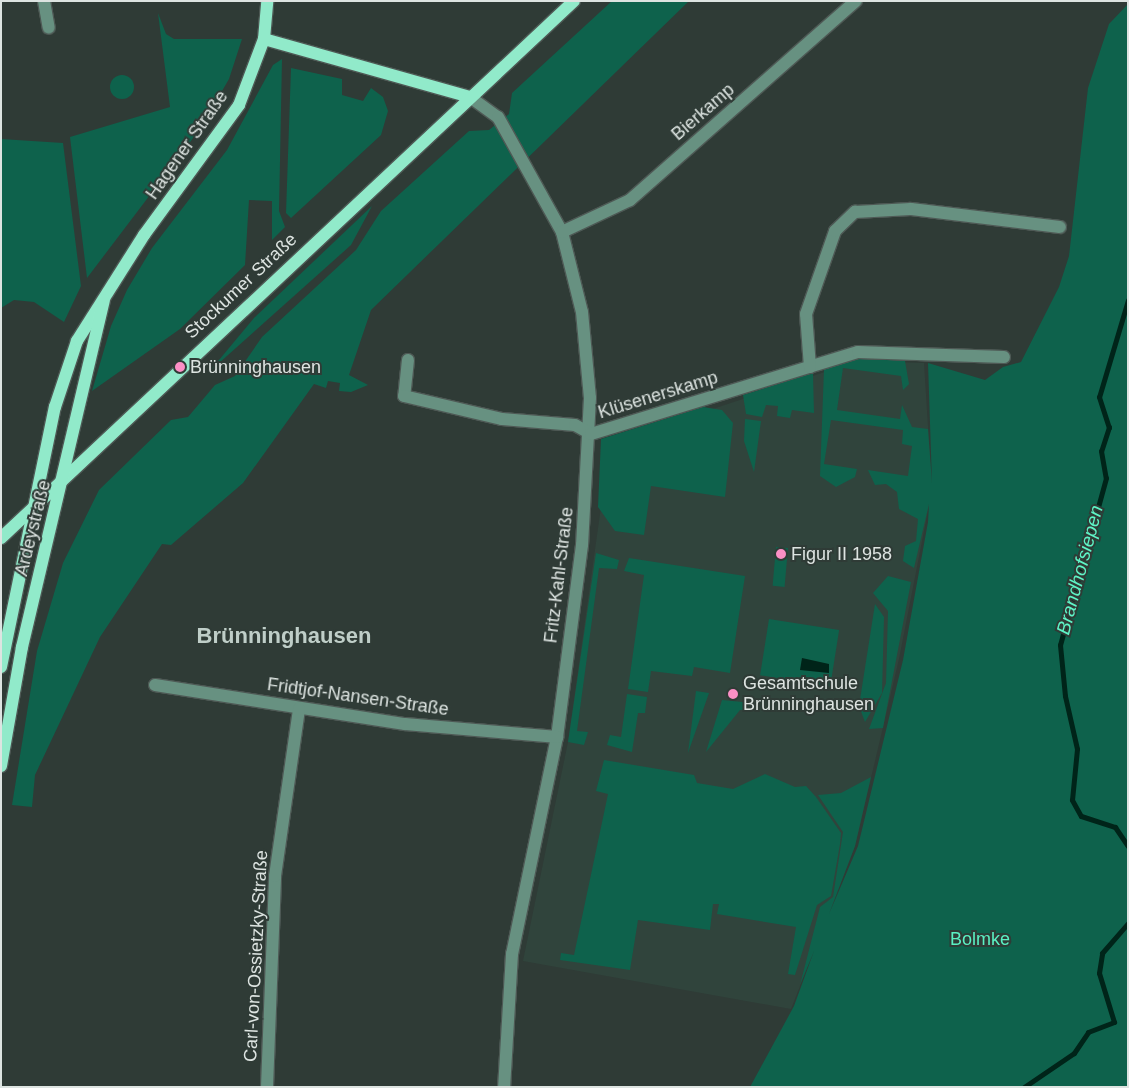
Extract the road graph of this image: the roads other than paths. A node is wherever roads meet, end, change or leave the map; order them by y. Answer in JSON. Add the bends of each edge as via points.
{"nodes":[{"id":1,"x":44,"y":1,"type":"edge"},
{"id":2,"x":267,"y":1,"type":"edge"},
{"id":3,"x":574,"y":1,"type":"edge"},
{"id":4,"x":856,"y":1,"type":"edge"},
{"id":5,"x":49,"y":28,"type":"dead end"},
{"id":6,"x":264,"y":38,"type":"junction"},
{"id":7,"x":470,"y":97,"type":"junction"},
{"id":8,"x":1060,"y":226,"type":"dead end"},
{"id":9,"x":562,"y":232,"type":"junction"},
{"id":10,"x":105,"y":296,"type":"junction"},
{"id":11,"x":1004,"y":357,"type":"dead end"},
{"id":12,"x":408,"y":360,"type":"dead end"},
{"id":13,"x":810,"y":367,"type":"junction"},
{"id":14,"x":591,"y":434,"type":"junction"},
{"id":15,"x":65,"y":474,"type":"junction"},
{"id":16,"x":37,"y":501,"type":"junction"},
{"id":17,"x":1,"y":538,"type":"edge"},
{"id":18,"x":1,"y":667,"type":"edge"},
{"id":19,"x":155,"y":685,"type":"dead end"},
{"id":20,"x":299,"y":709,"type":"junction"},
{"id":21,"x":557,"y":737,"type":"junction"},
{"id":22,"x":1,"y":766,"type":"edge"},
{"id":23,"x":267,"y":1087,"type":"edge"},
{"id":24,"x":504,"y":1087,"type":"edge"}],
"edges":[{"from":1,"to":5,"type":"street"},
{"from":2,"to":6,"type":"main road","name":"Hagener Straße"},
{"from":3,"to":7,"type":"main road","name":"Stockumer Straße"},
{"from":4,"to":9,"type":"street","name":"Bierkamp","via":[[630,200]]},
{"from":6,"to":7,"type":"main road"},
{"from":6,"to":10,"type":"main road","name":"Hagener Straße","via":[[234,112]]},
{"from":7,"to":9,"type":"street","name":"Fritz-Kahl-Straße","via":[[498,117]]},
{"from":7,"to":15,"type":"main road","name":"Stockumer Straße"},
{"from":8,"to":13,"type":"street","via":[[911,209],[855,212],[835,231],[806,314]]},
{"from":9,"to":14,"type":"street","name":"Fritz-Kahl-Straße","via":[[583,321]]},
{"from":10,"to":15,"type":"main road","name":"Hagener Straße"},
{"from":10,"to":16,"type":"main road","name":"Hagener Straße","via":[[77,341],[67,369]]},
{"from":11,"to":13,"type":"street","name":"Klüsenerskamp","via":[[858,352]]},
{"from":12,"to":14,"type":"street","name":"Klüsenerskamp","via":[[404,396],[502,419],[576,425]]},
{"from":13,"to":14,"type":"street","name":"Klüsenerskamp"},
{"from":14,"to":21,"type":"street","name":"Fritz-Kahl-Straße","via":[[582,545]]},
{"from":15,"to":16,"type":"main road","name":"Stockumer Straße"},
{"from":15,"to":22,"type":"main road","name":"Ardeystraße","via":[[22,647]]},
{"from":16,"to":17,"type":"main road","name":"Stockumer Straße"},
{"from":16,"to":18,"type":"main road","name":"Ardeystraße"},
{"from":19,"to":20,"type":"street","name":"Fridtjof-Nansen-Straße"},
{"from":20,"to":21,"type":"street","name":"Fridtjof-Nansen-Straße","via":[[404,724]]},
{"from":20,"to":23,"type":"street","name":"Carl-von-Ossietzky-Straße","via":[[274,876]]},
{"from":21,"to":24,"type":"street","name":"Fritz-Kahl-Straße","via":[[512,954]]}]}
